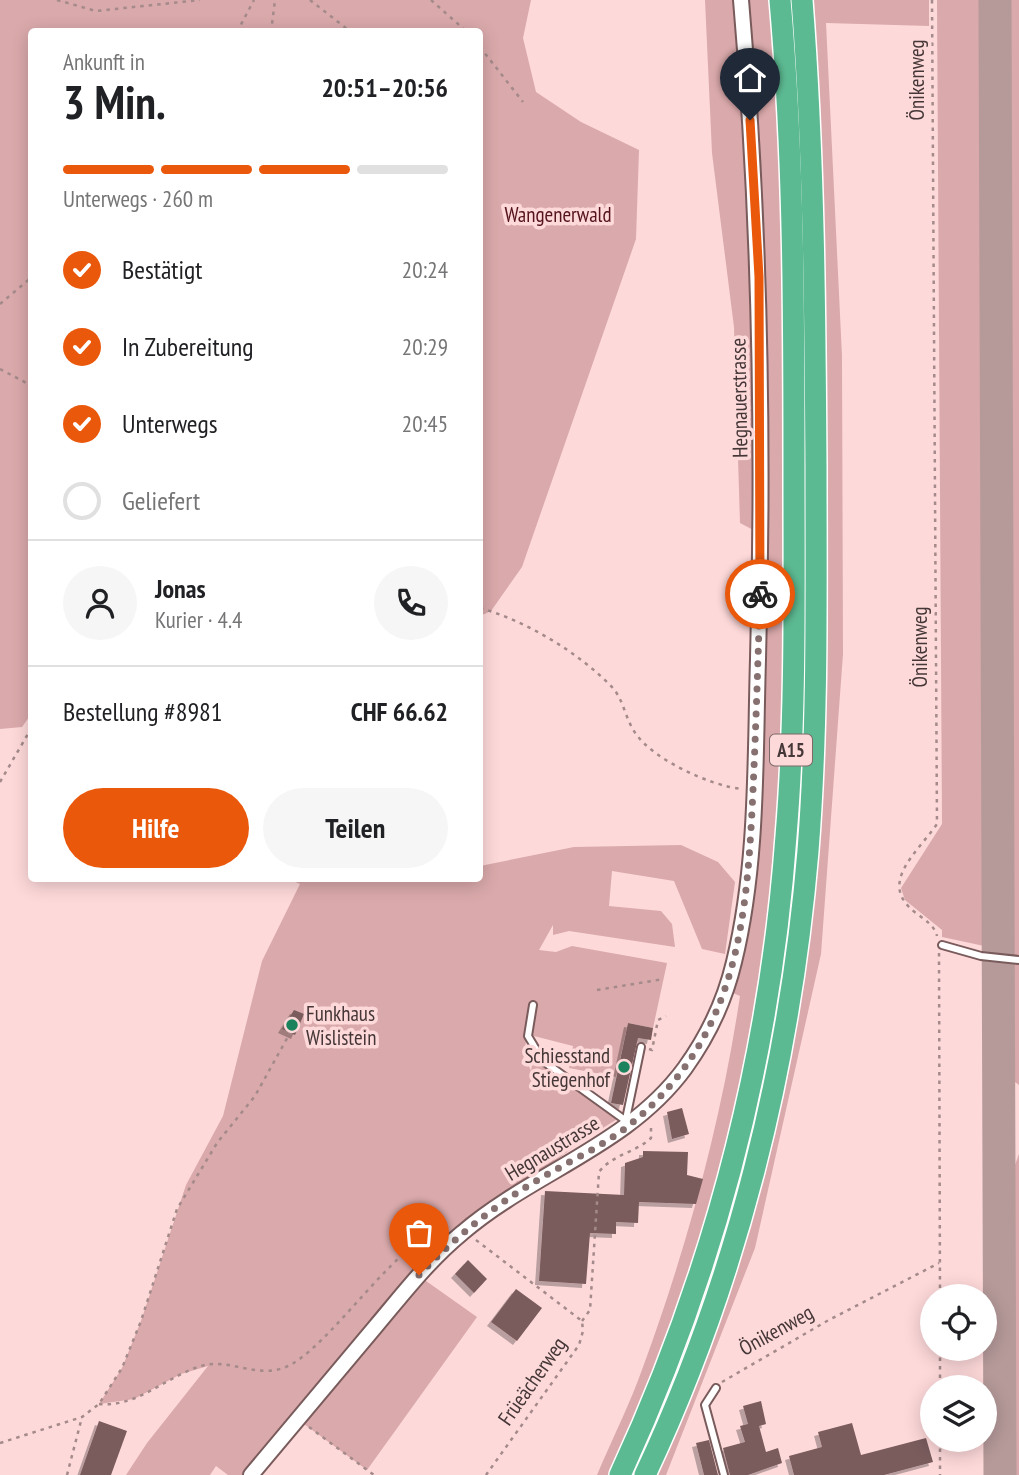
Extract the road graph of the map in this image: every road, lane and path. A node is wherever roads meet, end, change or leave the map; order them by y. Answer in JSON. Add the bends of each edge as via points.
{"nodes":[{"id":1,"x":57,"y":0,"type":"edge"},
{"id":2,"x":200,"y":0,"type":"edge"},
{"id":3,"x":254,"y":0,"type":"edge"},
{"id":4,"x":275,"y":0,"type":"edge"},
{"id":5,"x":310,"y":0,"type":"edge"},
{"id":6,"x":430,"y":0,"type":"edge"},
{"id":7,"x":741,"y":0,"type":"edge"},
{"id":8,"x":780,"y":0,"type":"edge"},
{"id":9,"x":802,"y":0,"type":"edge"},
{"id":10,"x":933,"y":0,"type":"edge"},
{"id":11,"x":239,"y":28,"type":"edge"},
{"id":12,"x":272,"y":28,"type":"edge"},
{"id":13,"x":346,"y":28,"type":"edge"},
{"id":14,"x":462,"y":28,"type":"edge"},
{"id":15,"x":483,"y":51,"type":"edge"},
{"id":16,"x":523,"y":102,"type":"dead end"},
{"id":17,"x":28,"y":280,"type":"edge"},
{"id":18,"x":0,"y":304,"type":"edge"},
{"id":19,"x":0,"y":369,"type":"edge"},
{"id":20,"x":28,"y":384,"type":"edge"},
{"id":21,"x":483,"y":609,"type":"edge"},
{"id":22,"x":28,"y":734,"type":"edge"},
{"id":23,"x":0,"y":782,"type":"edge"},
{"id":24,"x":753,"y":793,"type":"junction"},
{"id":25,"x":942,"y":945,"type":"dead end"},
{"id":26,"x":1019,"y":960,"type":"edge"},
{"id":27,"x":664,"y":979,"type":"dead end"},
{"id":28,"x":597,"y":990,"type":"dead end"},
{"id":29,"x":533,"y":1005,"type":"dead end"},
{"id":30,"x":666,"y":1017,"type":"dead end"},
{"id":31,"x":290,"y":1032,"type":"dead end"},
{"id":32,"x":641,"y":1048,"type":"joint"},
{"id":33,"x":648,"y":1110,"type":"junction"},
{"id":34,"x":628,"y":1122,"type":"junction"},
{"id":35,"x":466,"y":1229,"type":"junction"},
{"id":36,"x":425,"y":1237,"type":"dead end"},
{"id":37,"x":939,"y":1263,"type":"junction"},
{"id":38,"x":940,"y":1284,"type":"edge"},
{"id":39,"x":582,"y":1321,"type":"junction"},
{"id":40,"x":716,"y":1388,"type":"joint"},
{"id":41,"x":99,"y":1404,"type":"junction"},
{"id":42,"x":82,"y":1417,"type":"junction"},
{"id":43,"x":298,"y":1419,"type":"junction"},
{"id":44,"x":0,"y":1443,"type":"edge"},
{"id":45,"x":940,"y":1452,"type":"edge"},
{"id":46,"x":67,"y":1475,"type":"edge"},
{"id":47,"x":251,"y":1475,"type":"edge"},
{"id":48,"x":374,"y":1475,"type":"edge"},
{"id":49,"x":486,"y":1475,"type":"edge"},
{"id":50,"x":620,"y":1475,"type":"edge"},
{"id":51,"x":645,"y":1475,"type":"edge"},
{"id":52,"x":724,"y":1475,"type":"edge"},
{"id":53,"x":940,"y":1475,"type":"edge"}],
"edges":[{"from":1,"to":2,"type":"path","via":[[96,11]]},
{"from":3,"to":11,"type":"path"},
{"from":4,"to":12,"type":"path"},
{"from":5,"to":13,"type":"path"},
{"from":6,"to":14,"type":"path"},
{"from":7,"to":24,"type":"street","name":"Hegnauerstrasse","via":[[759,277],[761,533]]},
{"from":8,"to":50,"type":"highway","number":"A15","via":[[792,243],[794,562],[791,760],[780,909],[757,1057],[723,1198],[674,1347]]},
{"from":9,"to":51,"type":"highway","number":"A15","via":[[812,174],[816,498],[814,731],[804,891],[785,1030],[751,1181],[696,1351]]},
{"from":10,"to":37,"type":"path","name":"Önikenweg","via":[[937,824],[898,879],[896,890],[904,904],[933,927],[939,943]]},
{"from":15,"to":16,"type":"path"},
{"from":17,"to":18,"type":"path"},
{"from":19,"to":20,"type":"path"},
{"from":21,"to":24,"type":"path","via":[[543,637],[602,677],[614,689],[631,727],[644,743],[704,781]]},
{"from":22,"to":23,"type":"path"},
{"from":24,"to":33,"type":"street","name":"Hegnaustrasse","via":[[747,895],[726,990],[701,1044]]},
{"from":25,"to":26,"type":"lane"},
{"from":27,"to":28,"type":"path"},
{"from":29,"to":34,"type":"lane","via":[[528,1036],[543,1061]]},
{"from":30,"to":32,"type":"path","via":[[659,1020],[652,1050]]},
{"from":31,"to":41,"type":"path","via":[[262,1086],[217,1143],[177,1209],[141,1321],[122,1368]]},
{"from":32,"to":34,"type":"lane"},
{"from":33,"to":34,"type":"street","name":"Hegnaustrasse"},
{"from":33,"to":39,"type":"path","via":[[651,1138],[640,1149],[608,1160],[599,1172],[590,1310]]},
{"from":34,"to":35,"type":"street","name":"Hegnaustrasse"},
{"from":35,"to":39,"type":"path","name":"Früeächerweg"},
{"from":35,"to":43,"type":"street","name":"Hegnaustrasse","via":[[419,1275]]},
{"from":36,"to":41,"type":"path","via":[[396,1260],[328,1336],[288,1366],[271,1372],[201,1365],[140,1396]]},
{"from":37,"to":38,"type":"path","name":"Önikenweg"},
{"from":37,"to":40,"type":"path","name":"Önikenweg","via":[[782,1346]]},
{"from":39,"to":49,"type":"path","name":"Früeächerweg","via":[[579,1345]]},
{"from":40,"to":52,"type":"lane","via":[[705,1405]]},
{"from":41,"to":42,"type":"path"},
{"from":42,"to":44,"type":"path"},
{"from":42,"to":46,"type":"path"},
{"from":43,"to":47,"type":"street","name":"Hegnaustrasse"},
{"from":43,"to":48,"type":"path"},
{"from":45,"to":53,"type":"path"}]}
